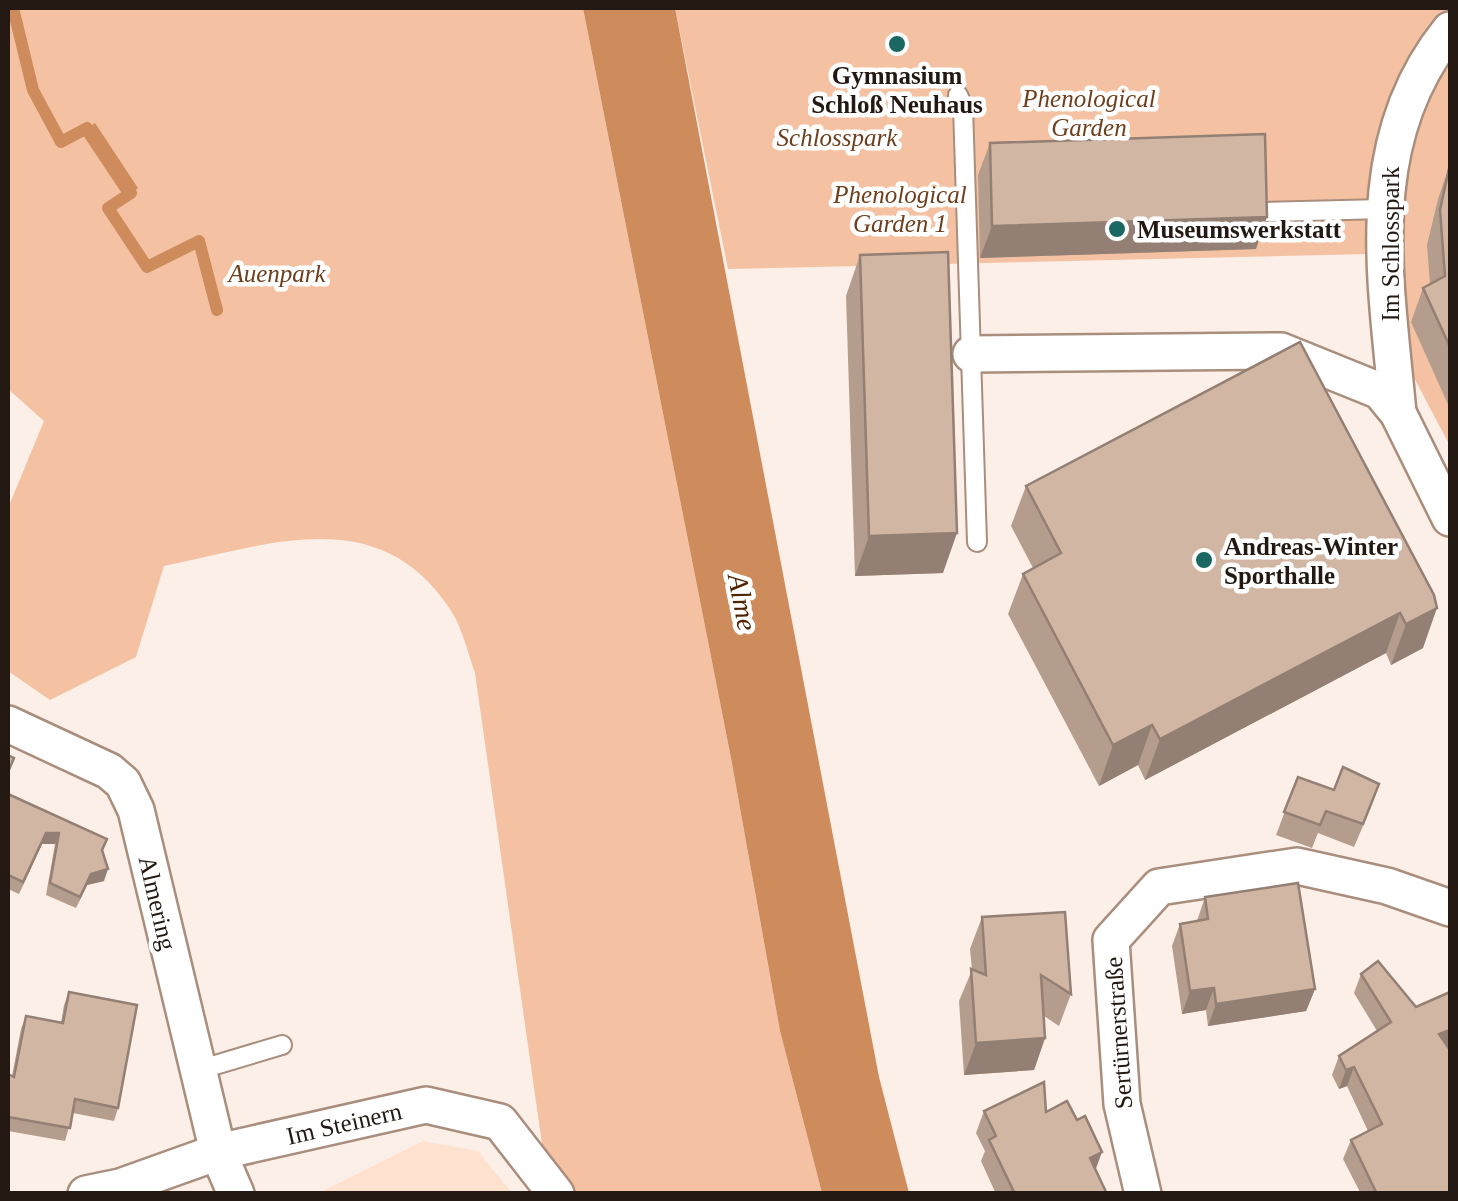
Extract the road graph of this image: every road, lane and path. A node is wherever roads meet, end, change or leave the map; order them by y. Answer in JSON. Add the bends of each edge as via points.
{"nodes":[{"id":1,"x":1450,"y":30,"type":"edge"},
{"id":2,"x":958,"y":95,"type":"dead end"},
{"id":3,"x":1384,"y":209,"type":"junction"},
{"id":4,"x":1264,"y":212,"type":"edge"},
{"id":5,"x":971,"y":354,"type":"junction"},
{"id":6,"x":1398,"y":414,"type":"junction"},
{"id":7,"x":1450,"y":518,"type":"edge"},
{"id":8,"x":977,"y":542,"type":"dead end"},
{"id":9,"x":8,"y":724,"type":"edge"},
{"id":10,"x":1450,"y":908,"type":"edge"},
{"id":11,"x":282,"y":1045,"type":"dead end"},
{"id":12,"x":196,"y":1071,"type":"junction"},
{"id":13,"x":218,"y":1152,"type":"junction"},
{"id":14,"x":86,"y":1194,"type":"edge"},
{"id":15,"x":236,"y":1194,"type":"edge"},
{"id":16,"x":556,"y":1194,"type":"edge"},
{"id":17,"x":1143,"y":1194,"type":"edge"}],
"edges":[{"from":1,"to":3,"type":"street","name":"Im Schlosspark","via":[[1426,60],[1401,112]]},
{"from":2,"to":5,"type":"lane"},
{"from":3,"to":4,"type":"lane"},
{"from":3,"to":6,"type":"street","name":"Im Schlosspark"},
{"from":5,"to":6,"type":"street","via":[[1281,351],[1380,391]]},
{"from":5,"to":8,"type":"lane"},
{"from":6,"to":7,"type":"street"},
{"from":9,"to":12,"type":"street","name":"Almering","via":[[123,783],[146,850]]},
{"from":10,"to":17,"type":"street","name":"Sertürnerstraße","via":[[1297,866],[1159,887],[1111,940],[1122,1104]]},
{"from":11,"to":12,"type":"lane"},
{"from":12,"to":13,"type":"street","name":"Almering"},
{"from":13,"to":14,"type":"street"},
{"from":13,"to":15,"type":"street","name":"Almering"},
{"from":13,"to":16,"type":"street","name":"Im Steinern","via":[[426,1105],[500,1122]]}]}
